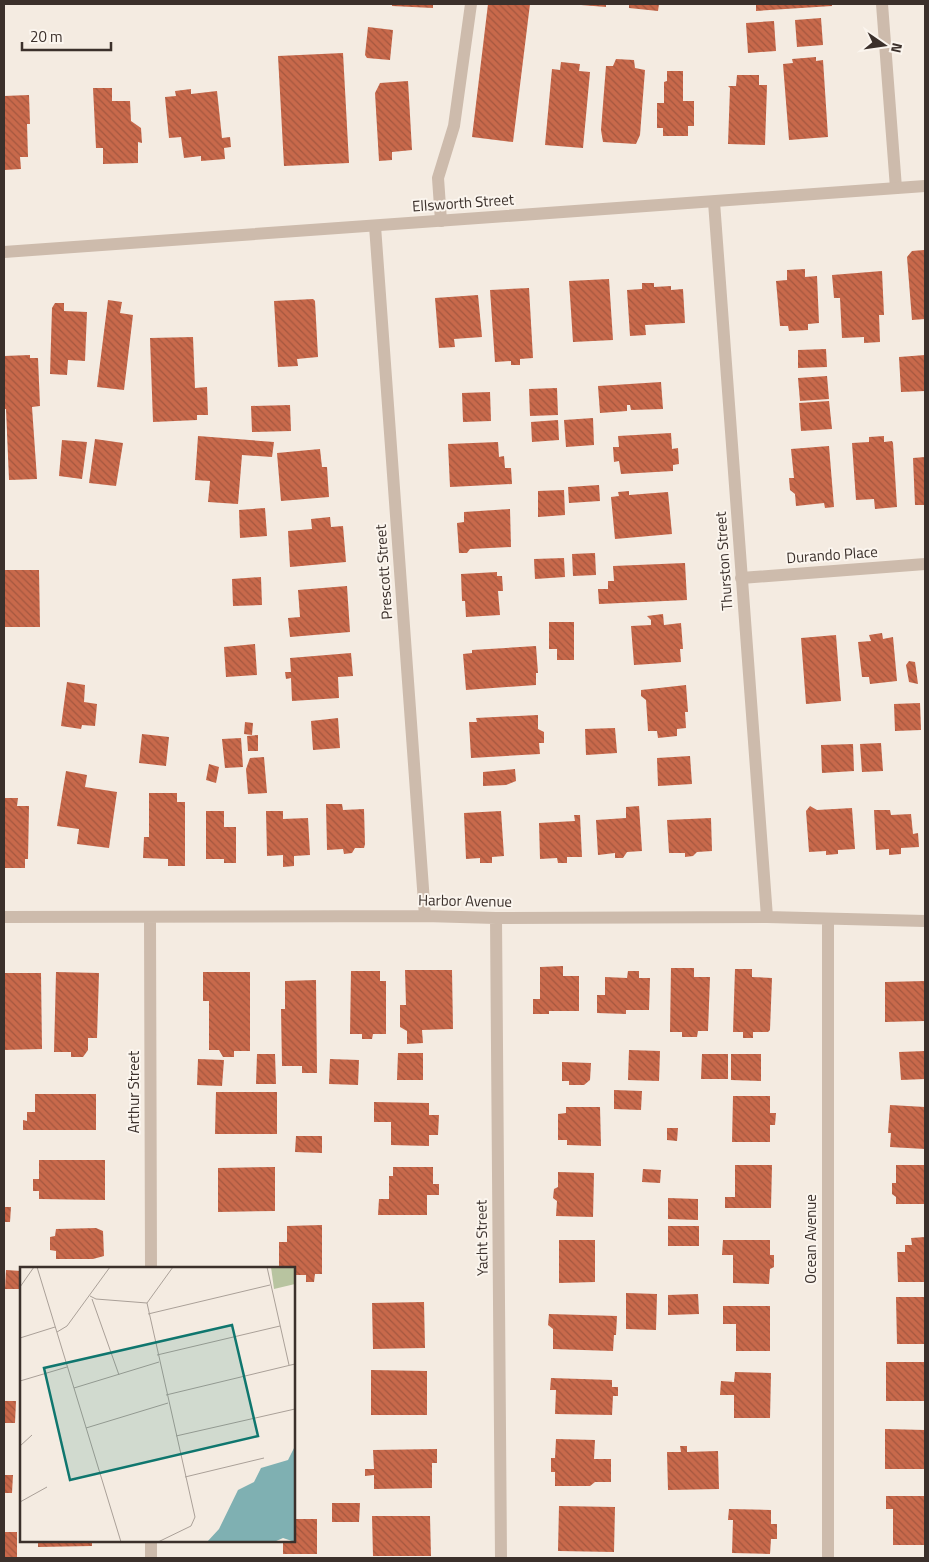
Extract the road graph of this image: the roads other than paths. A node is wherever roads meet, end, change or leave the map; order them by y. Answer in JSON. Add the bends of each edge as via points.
{"nodes":[{"id":1,"x":472,"y":4,"type":"edge"},
{"id":2,"x":882,"y":4,"type":"edge"},
{"id":3,"x":925,"y":186,"type":"edge"},
{"id":4,"x":896,"y":188,"type":"junction"},
{"id":5,"x":714,"y":202,"type":"junction"},
{"id":6,"x":441,"y":221,"type":"junction"},
{"id":7,"x":375,"y":226,"type":"junction"},
{"id":8,"x":4,"y":252,"type":"edge"},
{"id":9,"x":925,"y":564,"type":"edge"},
{"id":10,"x":741,"y":578,"type":"junction"},
{"id":11,"x":150,"y":916,"type":"junction"},
{"id":12,"x":425,"y":916,"type":"junction"},
{"id":13,"x":4,"y":917,"type":"edge"},
{"id":14,"x":767,"y":917,"type":"junction"},
{"id":15,"x":496,"y":918,"type":"junction"},
{"id":16,"x":828,"y":919,"type":"junction"},
{"id":17,"x":925,"y":921,"type":"edge"},
{"id":18,"x":151,"y":1267,"type":"edge"},
{"id":19,"x":151,"y":1542,"type":"edge"},
{"id":20,"x":151,"y":1558,"type":"edge"},
{"id":21,"x":501,"y":1558,"type":"edge"},
{"id":22,"x":828,"y":1558,"type":"edge"}],
"edges":[{"from":1,"to":6,"type":"street","via":[[454,126],[438,178]]},
{"from":2,"to":4,"type":"street"},
{"from":3,"to":4,"type":"street","name":"Ellsworth Street"},
{"from":4,"to":5,"type":"street","name":"Ellsworth Street"},
{"from":5,"to":6,"type":"street","name":"Ellsworth Street"},
{"from":5,"to":10,"type":"street","name":"Thurston Street"},
{"from":6,"to":7,"type":"street","name":"Ellsworth Street"},
{"from":7,"to":8,"type":"street","name":"Ellsworth Street"},
{"from":7,"to":12,"type":"street","name":"Prescott Street"},
{"from":9,"to":10,"type":"street","name":"Durando Place"},
{"from":10,"to":14,"type":"street","name":"Thurston Street"},
{"from":11,"to":12,"type":"street","name":"Harbor Avenue"},
{"from":11,"to":13,"type":"street","name":"Harbor Avenue"},
{"from":11,"to":18,"type":"street","name":"Arthur Street"},
{"from":12,"to":15,"type":"street","name":"Harbor Avenue"},
{"from":14,"to":15,"type":"street","name":"Harbor Avenue"},
{"from":14,"to":16,"type":"street","name":"Harbor Avenue"},
{"from":15,"to":21,"type":"street","name":"Yacht Street"},
{"from":16,"to":17,"type":"street","name":"Harbor Avenue"},
{"from":16,"to":22,"type":"street","name":"Ocean Avenue"},
{"from":19,"to":20,"type":"street"}]}
